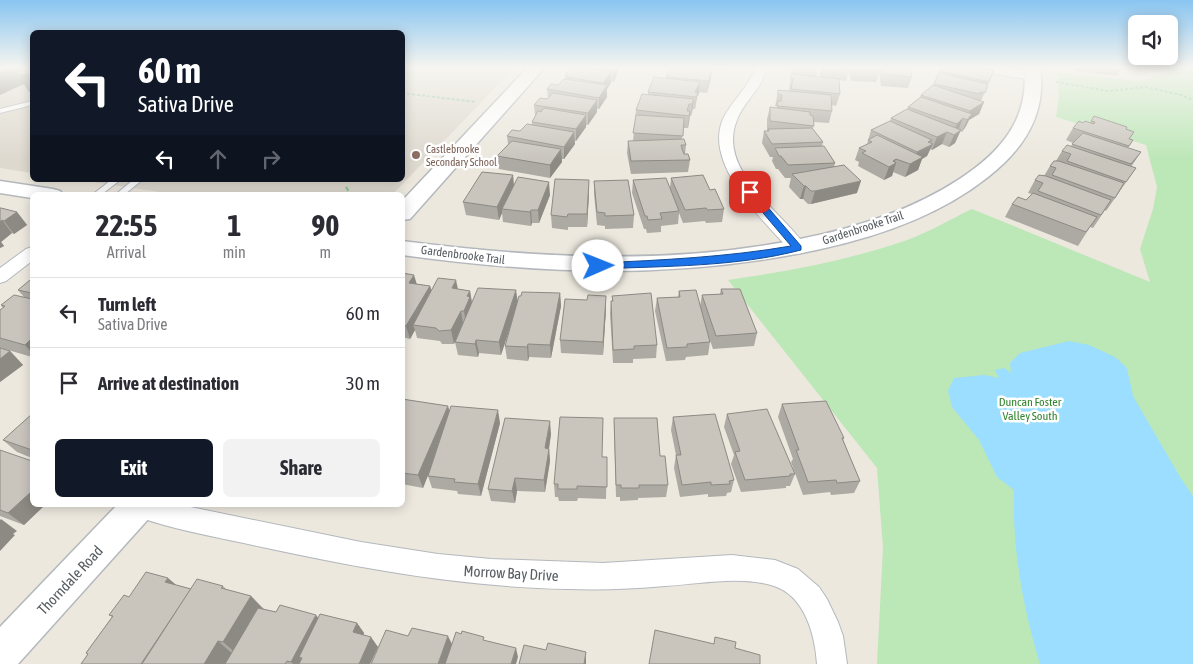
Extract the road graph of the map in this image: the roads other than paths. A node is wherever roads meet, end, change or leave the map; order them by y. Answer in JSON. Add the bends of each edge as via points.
{"nodes":[{"id":1,"x":509,"y":98,"type":"edge"},
{"id":2,"x":745,"y":98,"type":"edge"},
{"id":3,"x":1032,"y":98,"type":"edge"},
{"id":4,"x":30,"y":104,"type":"edge"},
{"id":5,"x":0,"y":111,"type":"edge"},
{"id":6,"x":113,"y":182,"type":"edge"},
{"id":7,"x":135,"y":182,"type":"edge"},
{"id":8,"x":0,"y":187,"type":"edge"},
{"id":9,"x":33,"y":192,"type":"edge"},
{"id":10,"x":100,"y":192,"type":"edge"},
{"id":11,"x":123,"y":192,"type":"edge"},
{"id":12,"x":405,"y":211,"type":"edge"},
{"id":13,"x":405,"y":248,"type":"edge"},
{"id":14,"x":798,"y":248,"type":"junction"},
{"id":15,"x":30,"y":254,"type":"edge"},
{"id":16,"x":0,"y":277,"type":"edge"},
{"id":17,"x":137,"y":507,"type":"edge"},
{"id":18,"x":146,"y":507,"type":"edge"},
{"id":19,"x":0,"y":655,"type":"edge"},
{"id":20,"x":832,"y":664,"type":"edge"}],
"edges":[{"from":1,"to":12,"type":"street"},
{"from":2,"to":14,"type":"street","via":[[727,128],[727,151],[745,185]]},
{"from":3,"to":14,"type":"street","name":"Gardenbrooke Trail","via":[[1018,136],[981,173],[909,214],[879,226]]},
{"from":4,"to":5,"type":"lane"},
{"from":6,"to":10,"type":"lane"},
{"from":7,"to":11,"type":"lane"},
{"from":8,"to":9,"type":"street"},
{"from":13,"to":14,"type":"street","name":"Gardenbrooke Trail","via":[[482,259],[585,266],[689,262]]},
{"from":15,"to":16,"type":"street"},
{"from":17,"to":19,"type":"street","name":"Thorndale Road"},
{"from":18,"to":20,"type":"street","name":"Morrow Bay Drive","via":[[211,525],[404,564],[442,568],[601,577],[748,569],[776,573],[802,589],[821,615],[831,648]]}]}
